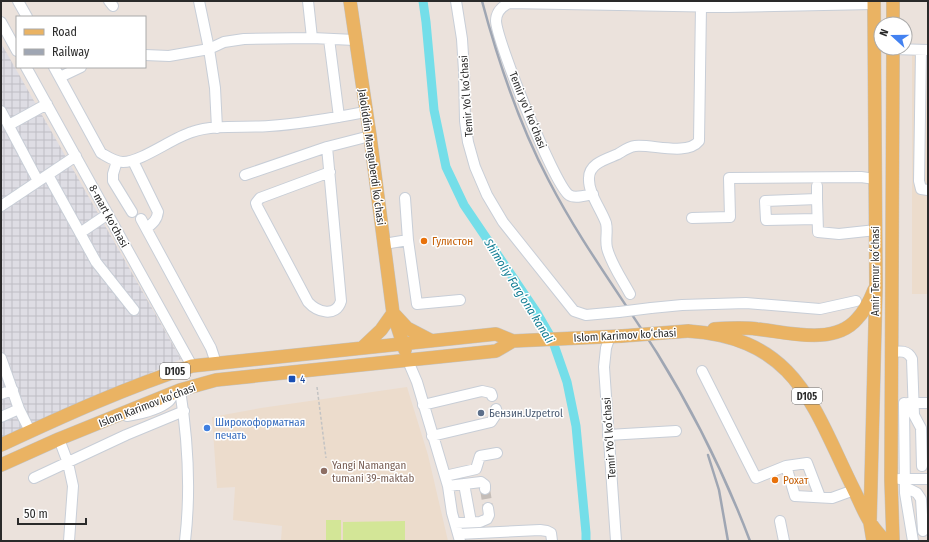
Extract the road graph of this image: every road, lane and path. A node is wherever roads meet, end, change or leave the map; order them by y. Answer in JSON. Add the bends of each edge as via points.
{"nodes":[{"id":1,"x":18,"y":1,"type":"edge"},
{"id":2,"x":199,"y":1,"type":"edge"},
{"id":3,"x":308,"y":1,"type":"edge"},
{"id":4,"x":350,"y":1,"type":"edge"},
{"id":5,"x":456,"y":1,"type":"edge"},
{"id":6,"x":874,"y":3,"type":"edge"},
{"id":7,"x":893,"y":3,"type":"edge"},
{"id":8,"x":728,"y":4,"type":"edge"},
{"id":9,"x":701,"y":6,"type":"junction"},
{"id":10,"x":26,"y":16,"type":"edge"},
{"id":11,"x":893,"y":16,"type":"edge"},
{"id":12,"x":2,"y":26,"type":"edge"},
{"id":13,"x":312,"y":38,"type":"junction"},
{"id":14,"x":329,"y":39,"type":"junction"},
{"id":15,"x":355,"y":40,"type":"junction"},
{"id":16,"x":16,"y":49,"type":"edge"},
{"id":17,"x":210,"y":49,"type":"junction"},
{"id":18,"x":913,"y":50,"type":"edge"},
{"id":19,"x":924,"y":50,"type":"edge"},
{"id":20,"x":146,"y":55,"type":"edge"},
{"id":21,"x":893,"y":56,"type":"edge"},
{"id":22,"x":27,"y":68,"type":"edge"},
{"id":23,"x":55,"y":68,"type":"edge"},
{"id":24,"x":79,"y":68,"type":"edge"},
{"id":25,"x":60,"y":78,"type":"junction"},
{"id":26,"x":47,"y":104,"type":"junction"},
{"id":27,"x":1,"y":111,"type":"edge"},
{"id":28,"x":365,"y":112,"type":"junction"},
{"id":29,"x":339,"y":118,"type":"junction"},
{"id":30,"x":9,"y":125,"type":"junction"},
{"id":31,"x":217,"y":128,"type":"junction"},
{"id":32,"x":370,"y":136,"type":"junction"},
{"id":33,"x":327,"y":147,"type":"junction"},
{"id":34,"x":76,"y":156,"type":"junction"},
{"id":35,"x":117,"y":161,"type":"junction"},
{"id":36,"x":133,"y":161,"type":"junction"},
{"id":37,"x":330,"y":172,"type":"junction"},
{"id":38,"x":48,"y":175,"type":"junction"},
{"id":39,"x":245,"y":175,"type":"dead end"},
{"id":40,"x":875,"y":179,"type":"junction"},
{"id":41,"x":38,"y":181,"type":"junction"},
{"id":42,"x":817,"y":186,"type":"dead end"},
{"id":43,"x":928,"y":190,"type":"edge"},
{"id":44,"x":593,"y":194,"type":"junction"},
{"id":45,"x":406,"y":198,"type":"dead end"},
{"id":46,"x":817,"y":200,"type":"junction"},
{"id":47,"x":1,"y":206,"type":"edge"},
{"id":48,"x":132,"y":212,"type":"dead end"},
{"id":49,"x":108,"y":214,"type":"junction"},
{"id":50,"x":692,"y":218,"type":"dead end"},
{"id":51,"x":817,"y":219,"type":"junction"},
{"id":52,"x":876,"y":230,"type":"junction"},
{"id":53,"x":80,"y":233,"type":"junction"},
{"id":54,"x":408,"y":240,"type":"junction"},
{"id":55,"x":384,"y":244,"type":"junction"},
{"id":56,"x":876,"y":286,"type":"junction"},
{"id":57,"x":630,"y":294,"type":"dead end"},
{"id":58,"x":460,"y":300,"type":"dead end"},
{"id":59,"x":856,"y":301,"type":"dead end"},
{"id":60,"x":134,"y":310,"type":"dead end"},
{"id":61,"x":393,"y":312,"type":"junction"},
{"id":62,"x":688,"y":331,"type":"junction"},
{"id":63,"x":616,"y":336,"type":"junction"},
{"id":64,"x":430,"y":340,"type":"junction"},
{"id":65,"x":513,"y":341,"type":"junction"},
{"id":66,"x":403,"y":343,"type":"junction"},
{"id":67,"x":363,"y":348,"type":"junction"},
{"id":68,"x":892,"y":352,"type":"junction"},
{"id":69,"x":408,"y":361,"type":"junction"},
{"id":70,"x":2,"y":362,"type":"edge"},
{"id":71,"x":216,"y":363,"type":"junction"},
{"id":72,"x":192,"y":366,"type":"junction"},
{"id":73,"x":702,"y":371,"type":"dead end"},
{"id":74,"x":317,"y":387,"type":"dead end"},
{"id":75,"x":13,"y":390,"type":"junction"},
{"id":76,"x":177,"y":391,"type":"junction"},
{"id":77,"x":1,"y":394,"type":"edge"},
{"id":78,"x":492,"y":396,"type":"dead end"},
{"id":79,"x":903,"y":403,"type":"junction"},
{"id":80,"x":928,"y":403,"type":"edge"},
{"id":81,"x":423,"y":405,"type":"junction"},
{"id":82,"x":19,"y":409,"type":"junction"},
{"id":83,"x":496,"y":409,"type":"dead end"},
{"id":84,"x":184,"y":411,"type":"junction"},
{"id":85,"x":1,"y":417,"type":"edge"},
{"id":86,"x":676,"y":431,"type":"dead end"},
{"id":87,"x":30,"y":432,"type":"junction"},
{"id":88,"x":608,"y":435,"type":"junction"},
{"id":89,"x":432,"y":436,"type":"junction"},
{"id":90,"x":59,"y":439,"type":"junction"},
{"id":91,"x":1,"y":445,"type":"edge"},
{"id":92,"x":497,"y":453,"type":"dead end"},
{"id":93,"x":326,"y":458,"type":"dead end"},
{"id":94,"x":68,"y":463,"type":"junction"},
{"id":95,"x":1,"y":465,"type":"edge"},
{"id":96,"x":786,"y":466,"type":"junction"},
{"id":97,"x":922,"y":466,"type":"dead end"},
{"id":98,"x":445,"y":476,"type":"junction"},
{"id":99,"x":34,"y":478,"type":"dead end"},
{"id":100,"x":928,"y":479,"type":"edge"},
{"id":101,"x":890,"y":480,"type":"junction"},
{"id":102,"x":905,"y":483,"type":"junction"},
{"id":103,"x":464,"y":484,"type":"junction"},
{"id":104,"x":448,"y":486,"type":"junction"},
{"id":105,"x":485,"y":488,"type":"dead end"},
{"id":106,"x":854,"y":490,"type":"junction"},
{"id":107,"x":820,"y":497,"type":"junction"},
{"id":108,"x":488,"y":508,"type":"dead end"},
{"id":109,"x":780,"y":521,"type":"dead end"},
{"id":110,"x":471,"y":522,"type":"junction"},
{"id":111,"x":455,"y":523,"type":"junction"},
{"id":112,"x":870,"y":523,"type":"junction"},
{"id":113,"x":923,"y":531,"type":"dead end"},
{"id":114,"x":459,"y":538,"type":"edge"},
{"id":115,"x":69,"y":541,"type":"edge"},
{"id":116,"x":185,"y":541,"type":"edge"},
{"id":117,"x":552,"y":541,"type":"edge"},
{"id":118,"x":616,"y":541,"type":"edge"},
{"id":119,"x":784,"y":541,"type":"edge"},
{"id":120,"x":873,"y":541,"type":"edge"},
{"id":121,"x":885,"y":541,"type":"edge"},
{"id":122,"x":893,"y":541,"type":"edge"},
{"id":123,"x":913,"y":541,"type":"edge"}],
"edges":[{"from":1,"to":10,"type":"street"},
{"from":2,"to":17,"type":"street"},
{"from":3,"to":13,"type":"street"},
{"from":4,"to":15,"type":"main road","name":"Jaloliddin Manguberdi koʻchasi"},
{"from":5,"to":59,"type":"street","name":"Temir Yoʻl koʻchasi","bridge":true,"via":[[462,39],[465,121],[475,167],[487,195],[503,222],[574,311],[582,315],[682,305],[746,303],[820,309]]},
{"from":6,"to":7,"type":"main road"},
{"from":6,"to":8,"type":"street"},
{"from":6,"to":40,"type":"main road","name":"Amir Temur koʻchasi"},
{"from":7,"to":11,"type":"main road"},
{"from":8,"to":9,"type":"street"},
{"from":9,"to":44,"type":"street","via":[[699,141],[691,147],[635,146],[599,162],[592,169],[589,178]]},
{"from":9,"to":44,"type":"street","name":"Temir yoʻl koʻchasi","via":[[509,3],[499,10],[496,22],[499,35],[535,130],[558,177],[568,194],[575,197]]},
{"from":12,"to":16,"type":"street"},
{"from":13,"to":14,"type":"street"},
{"from":13,"to":17,"type":"street","via":[[244,39],[224,42]]},
{"from":14,"to":15,"type":"street"},
{"from":14,"to":29,"type":"street"},
{"from":15,"to":28,"type":"main road","name":"Jaloliddin Manguberdi koʻchasi"},
{"from":17,"to":20,"type":"street","via":[[169,56]]},
{"from":17,"to":31,"type":"street"},
{"from":18,"to":19,"type":"street"},
{"from":19,"to":43,"type":"street","via":[[919,181],[921,189]]},
{"from":21,"to":68,"type":"main road","name":"Amir Temur koʻchasi"},
{"from":22,"to":26,"type":"street","name":"8-mart ko'chasi"},
{"from":23,"to":25,"type":"street"},
{"from":24,"to":25,"type":"street"},
{"from":25,"to":35,"type":"street","via":[[101,153]]},
{"from":26,"to":30,"type":"street"},
{"from":26,"to":34,"type":"street","name":"8-mart ko'chasi"},
{"from":27,"to":30,"type":"street"},
{"from":28,"to":29,"type":"street"},
{"from":28,"to":32,"type":"main road","name":"Jaloliddin Manguberdi koʻchasi"},
{"from":29,"to":31,"type":"street","via":[[270,126]]},
{"from":30,"to":41,"type":"street"},
{"from":31,"to":36,"type":"street","via":[[193,132]]},
{"from":32,"to":33,"type":"street"},
{"from":32,"to":55,"type":"main road","name":"Jaloliddin Manguberdi koʻchasi"},
{"from":33,"to":37,"type":"street"},
{"from":33,"to":39,"type":"street"},
{"from":34,"to":38,"type":"street"},
{"from":34,"to":49,"type":"street","name":"8-mart ko'chasi"},
{"from":35,"to":36,"type":"street"},
{"from":35,"to":48,"type":"street","via":[[113,181]]},
{"from":36,"to":71,"type":"street","via":[[158,212],[155,221],[144,224],[208,342]]},
{"from":37,"to":37,"type":"street","via":[[260,198],[256,203],[308,302],[316,310],[321,311],[338,309],[341,301]]},
{"from":38,"to":41,"type":"street"},
{"from":38,"to":53,"type":"street"},
{"from":40,"to":50,"type":"street","via":[[729,178],[730,217]]},
{"from":40,"to":52,"type":"main road","name":"Amir Temur koʻchasi"},
{"from":41,"to":47,"type":"street"},
{"from":42,"to":46,"type":"street"},
{"from":44,"to":57,"type":"street","via":[[606,225],[607,247],[612,263]]},
{"from":45,"to":54,"type":"street"},
{"from":46,"to":51,"type":"street"},
{"from":46,"to":51,"type":"street","via":[[765,201],[766,220]]},
{"from":49,"to":53,"type":"street"},
{"from":49,"to":72,"type":"street","name":"8-mart ko'chasi"},
{"from":51,"to":52,"type":"street","via":[[818,232],[839,234]]},
{"from":52,"to":56,"type":"main road","name":"Amir Temur koʻchasi"},
{"from":53,"to":60,"type":"street","via":[[96,262]]},
{"from":54,"to":55,"type":"street"},
{"from":54,"to":58,"type":"street","via":[[417,304]]},
{"from":55,"to":61,"type":"main road","name":"Jaloliddin Manguberdi koʻchasi"},
{"from":56,"to":62,"type":"main road","number":"D105","via":[[857,320],[844,329],[828,334],[809,336],[730,328]]},
{"from":56,"to":112,"type":"main road","name":"Amir Temur koʻchasi"},
{"from":61,"to":64,"type":"main road","via":[[408,328]]},
{"from":61,"to":66,"type":"main road","name":"Jaloliddin Manguberdi koʻchasi"},
{"from":61,"to":67,"type":"main road","via":[[381,330]]},
{"from":62,"to":63,"type":"main road","name":"Islom Karimov koʻchasi","number":"D105","bridge":true},
{"from":62,"to":106,"type":"main road","number":"D105","via":[[710,332],[740,341],[780,364],[800,386],[816,411]]},
{"from":63,"to":65,"type":"main road","name":"Islom Karimov koʻchasi","number":"D105"},
{"from":63,"to":88,"type":"street","name":"Temir Yoʻl koʻchasi","via":[[606,348],[604,367]]},
{"from":64,"to":65,"type":"main road","name":"Islom Karimov koʻchasi","number":"D105","via":[[496,334]]},
{"from":64,"to":66,"type":"main road","name":"Islom Karimov koʻchasi","number":"D105"},
{"from":65,"to":69,"type":"main road","name":"Islom Karimov koʻchasi","number":"D105","via":[[496,351]]},
{"from":66,"to":67,"type":"main road","name":"Islom Karimov koʻchasi","number":"D105"},
{"from":66,"to":69,"type":"main road","name":"Jaloliddin Manguberdi koʻchasi"},
{"from":67,"to":71,"type":"main road","name":"Islom Karimov koʻchasi","number":"D105"},
{"from":68,"to":79,"type":"main road","name":"Amir Temur koʻchasi"},
{"from":68,"to":79,"type":"street","via":[[907,352],[912,359]]},
{"from":69,"to":76,"type":"main road","name":"Islom Karimov koʻchasi","number":"D105","via":[[216,380]]},
{"from":69,"to":81,"type":"street"},
{"from":70,"to":75,"type":"street"},
{"from":71,"to":72,"type":"main road","name":"Islom Karimov koʻchasi","number":"D105"},
{"from":72,"to":87,"type":"main road","name":"Islom Karimov koʻchasi","number":"D105","via":[[162,376]]},
{"from":73,"to":96,"type":"street","via":[[756,478]]},
{"from":74,"to":93,"type":"path"},
{"from":75,"to":77,"type":"street"},
{"from":75,"to":82,"type":"street"},
{"from":76,"to":84,"type":"street"},
{"from":76,"to":90,"type":"main road","name":"Islom Karimov koʻchasi","number":"D105"},
{"from":78,"to":81,"type":"street","via":[[492,393],[482,391]]},
{"from":79,"to":80,"type":"street"},
{"from":79,"to":97,"type":"street","via":[[921,428]]},
{"from":79,"to":101,"type":"main road","name":"Amir Temur koʻchasi"},
{"from":79,"to":102,"type":"street"},
{"from":81,"to":89,"type":"street"},
{"from":82,"to":85,"type":"street"},
{"from":82,"to":87,"type":"street"},
{"from":83,"to":89,"type":"street","via":[[497,413],[491,422]]},
{"from":84,"to":94,"type":"street"},
{"from":84,"to":116,"type":"street","via":[[188,465]]},
{"from":86,"to":88,"type":"street"},
{"from":87,"to":91,"type":"main road","name":"Islom Karimov koʻchasi","number":"D105"},
{"from":88,"to":118,"type":"street","name":"Temir Yoʻl koʻchasi"},
{"from":89,"to":98,"type":"street"},
{"from":90,"to":94,"type":"street"},
{"from":90,"to":95,"type":"main road","name":"Islom Karimov koʻchasi","number":"D105"},
{"from":92,"to":98,"type":"street","via":[[480,456],[476,468]]},
{"from":94,"to":99,"type":"street"},
{"from":94,"to":115,"type":"street","via":[[73,486]]},
{"from":96,"to":107,"type":"street","via":[[795,496]]},
{"from":96,"to":107,"type":"street","via":[[807,464]]},
{"from":98,"to":104,"type":"street"},
{"from":100,"to":102,"type":"street"},
{"from":101,"to":102,"type":"street"},
{"from":101,"to":122,"type":"main road","name":"Amir Temur koʻchasi"},
{"from":102,"to":113,"type":"street","via":[[921,499]]},
{"from":102,"to":123,"type":"street"},
{"from":103,"to":104,"type":"street"},
{"from":103,"to":105,"type":"street","via":[[481,482]]},
{"from":103,"to":110,"type":"street"},
{"from":104,"to":111,"type":"street"},
{"from":106,"to":107,"type":"street","via":[[832,498]]},
{"from":106,"to":112,"type":"main road","number":"D105"},
{"from":108,"to":110,"type":"street","via":[[487,519]]},
{"from":109,"to":119,"type":"street"},
{"from":110,"to":111,"type":"street"},
{"from":111,"to":114,"type":"street"},
{"from":112,"to":120,"type":"main road","name":"Amir Temur koʻchasi","number":"D105"},
{"from":112,"to":121,"type":"main road","number":"D105"},
{"from":114,"to":117,"type":"street","via":[[540,530],[551,533]]}]}
